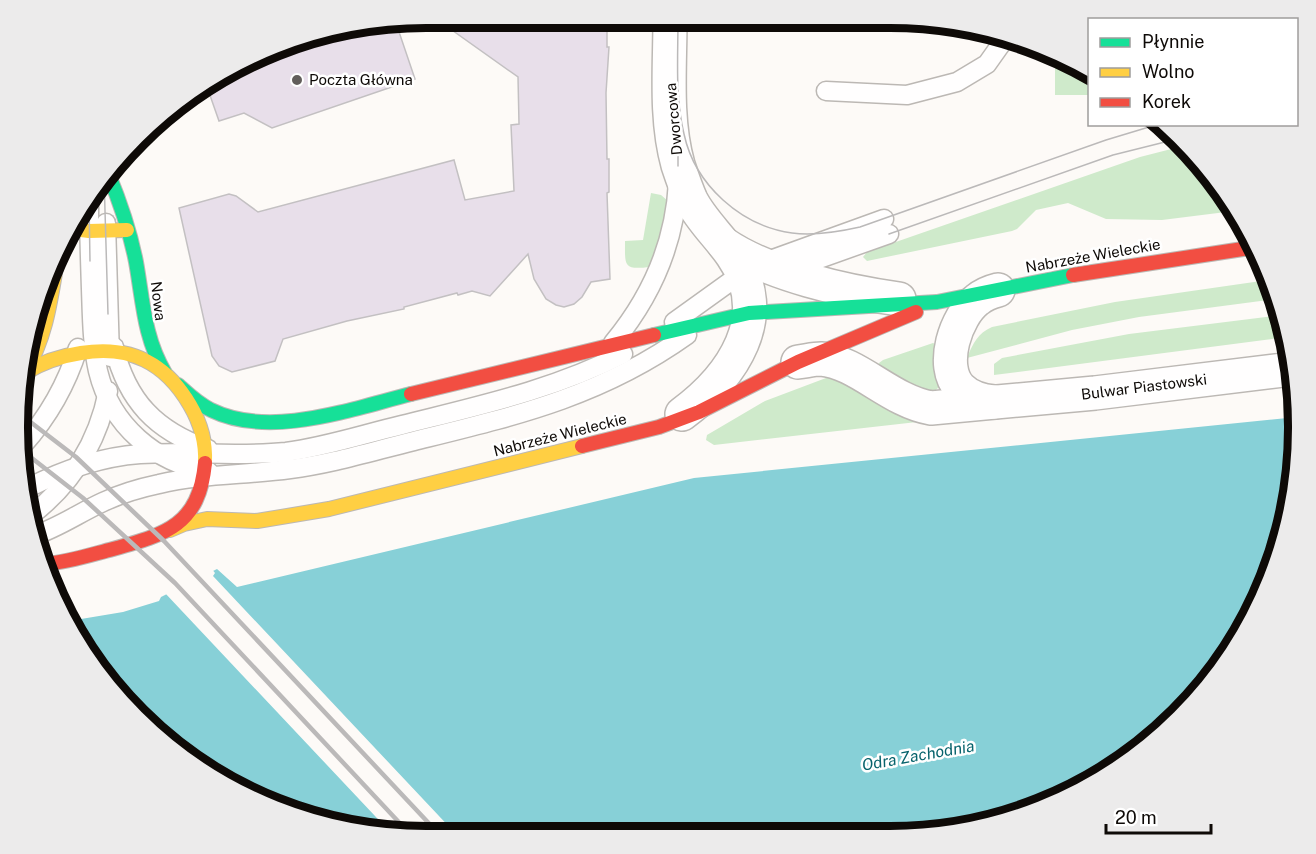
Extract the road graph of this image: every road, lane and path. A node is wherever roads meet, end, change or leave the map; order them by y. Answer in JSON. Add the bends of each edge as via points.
{"nodes":[{"id":1,"x":670,"y":28,"type":"edge"},
{"id":2,"x":1001,"y":45,"type":"edge"},
{"id":3,"x":826,"y":91,"type":"dead end"},
{"id":4,"x":678,"y":166,"type":"junction"},
{"id":5,"x":111,"y":183,"type":"edge"},
{"id":6,"x":96,"y":205,"type":"edge"},
{"id":7,"x":886,"y":227,"type":"dead end"},
{"id":8,"x":90,"y":230,"type":"edge"},
{"id":9,"x":127,"y":230,"type":"junction"},
{"id":10,"x":1245,"y":249,"type":"edge"},
{"id":11,"x":757,"y":283,"type":"junction"},
{"id":12,"x":998,"y":290,"type":"junction"},
{"id":13,"x":51,"y":298,"type":"edge"},
{"id":14,"x":937,"y":303,"type":"junction"},
{"id":15,"x":704,"y":322,"type":"junction"},
{"id":16,"x":659,"y":332,"type":"junction"},
{"id":17,"x":612,"y":344,"type":"junction"},
{"id":18,"x":99,"y":351,"type":"junction"},
{"id":19,"x":35,"y":353,"type":"edge"},
{"id":20,"x":798,"y":362,"type":"junction"},
{"id":21,"x":33,"y":369,"type":"edge"},
{"id":22,"x":1283,"y":370,"type":"edge"},
{"id":23,"x":165,"y":373,"type":"junction"},
{"id":24,"x":582,"y":373,"type":"junction"},
{"id":25,"x":178,"y":386,"type":"junction"},
{"id":26,"x":107,"y":396,"type":"junction"},
{"id":27,"x":996,"y":402,"type":"junction"},
{"id":28,"x":480,"y":424,"type":"junction"},
{"id":29,"x":659,"y":428,"type":"junction"},
{"id":30,"x":28,"y":438,"type":"edge"},
{"id":31,"x":158,"y":454,"type":"junction"},
{"id":32,"x":205,"y":463,"type":"junction"},
{"id":33,"x":79,"y":466,"type":"junction"},
{"id":34,"x":33,"y":485,"type":"edge"},
{"id":35,"x":37,"y":510,"type":"edge"},
{"id":36,"x":170,"y":530,"type":"junction"},
{"id":37,"x":42,"y":532,"type":"edge"},
{"id":38,"x":53,"y":563,"type":"edge"}],
"edges":[{"from":1,"to":4,"type":"street","name":"Dworcowa","via":[[670,114]]},
{"from":2,"to":3,"type":"lane","via":[[987,64],[957,82],[907,95]]},
{"from":4,"to":11,"type":"street","name":"Dworcowa","via":[[691,200]]},
{"from":4,"to":17,"type":"lane","via":[[675,214],[661,262],[641,305]]},
{"from":5,"to":9,"type":"street","name":"Nowa"},
{"from":6,"to":8,"type":"lane"},
{"from":7,"to":11,"type":"lane"},
{"from":8,"to":9,"type":"street"},
{"from":8,"to":18,"type":"lane"},
{"from":8,"to":18,"type":"lane","via":[[108,314]]},
{"from":9,"to":23,"type":"street","name":"Nowa","via":[[136,260],[145,331]]},
{"from":10,"to":12,"type":"street","name":"Nabrzeże Wieleckie","via":[[1110,268]]},
{"from":11,"to":14,"type":"street","name":"Nabrzeże Wieleckie"},
{"from":11,"to":14,"type":"street"},
{"from":11,"to":15,"type":"lane"},
{"from":11,"to":16,"type":"lane"},
{"from":11,"to":29,"type":"street","via":[[744,339],[728,370],[699,400]]},
{"from":12,"to":14,"type":"street","name":"Nabrzeże Wieleckie"},
{"from":12,"to":27,"type":"street","name":"Bulwar Piastowski","via":[[976,300],[965,313],[954,337],[950,359],[959,387],[972,397]]},
{"from":13,"to":19,"type":"street"},
{"from":14,"to":20,"type":"street","name":"Nabrzeże Wieleckie"},
{"from":15,"to":16,"type":"street"},
{"from":15,"to":28,"type":"lane","via":[[659,354],[606,382],[551,405]]},
{"from":16,"to":17,"type":"street"},
{"from":16,"to":24,"type":"lane"},
{"from":17,"to":24,"type":"lane"},
{"from":17,"to":25,"type":"street","via":[[296,421],[251,422],[229,418],[200,405]]},
{"from":18,"to":21,"type":"street","via":[[52,358]]},
{"from":18,"to":23,"type":"street","via":[[145,360]]},
{"from":18,"to":26,"type":"lane"},
{"from":18,"to":30,"type":"lane"},
{"from":18,"to":32,"type":"lane","via":[[144,410]]},
{"from":20,"to":27,"type":"street","name":"Bulwar Piastowski","via":[[821,359],[838,363],[888,392],[922,406],[942,408]]},
{"from":20,"to":29,"type":"street","name":"Nabrzeże Wieleckie","via":[[713,406]]},
{"from":22,"to":27,"type":"street","name":"Bulwar Piastowski"},
{"from":23,"to":25,"type":"street"},
{"from":24,"to":28,"type":"lane","via":[[524,409]]},
{"from":24,"to":32,"type":"lane","via":[[521,395],[308,448]]},
{"from":25,"to":32,"type":"street","via":[[194,414]]},
{"from":26,"to":31,"type":"lane","via":[[131,433]]},
{"from":26,"to":33,"type":"lane","via":[[94,437]]},
{"from":28,"to":32,"type":"lane","via":[[322,464],[262,472]]},
{"from":29,"to":36,"type":"street","name":"Nabrzeże Wieleckie","via":[[321,510],[257,521],[207,519]]},
{"from":31,"to":32,"type":"lane","via":[[185,467]]},
{"from":31,"to":33,"type":"lane","via":[[122,456]]},
{"from":32,"to":36,"type":"street","via":[[193,506]]},
{"from":32,"to":37,"type":"lane","via":[[159,484],[125,493]]},
{"from":33,"to":34,"type":"lane"},
{"from":33,"to":35,"type":"lane","via":[[56,495]]},
{"from":36,"to":38,"type":"street","name":"Nabrzeże Wieleckie"}]}
